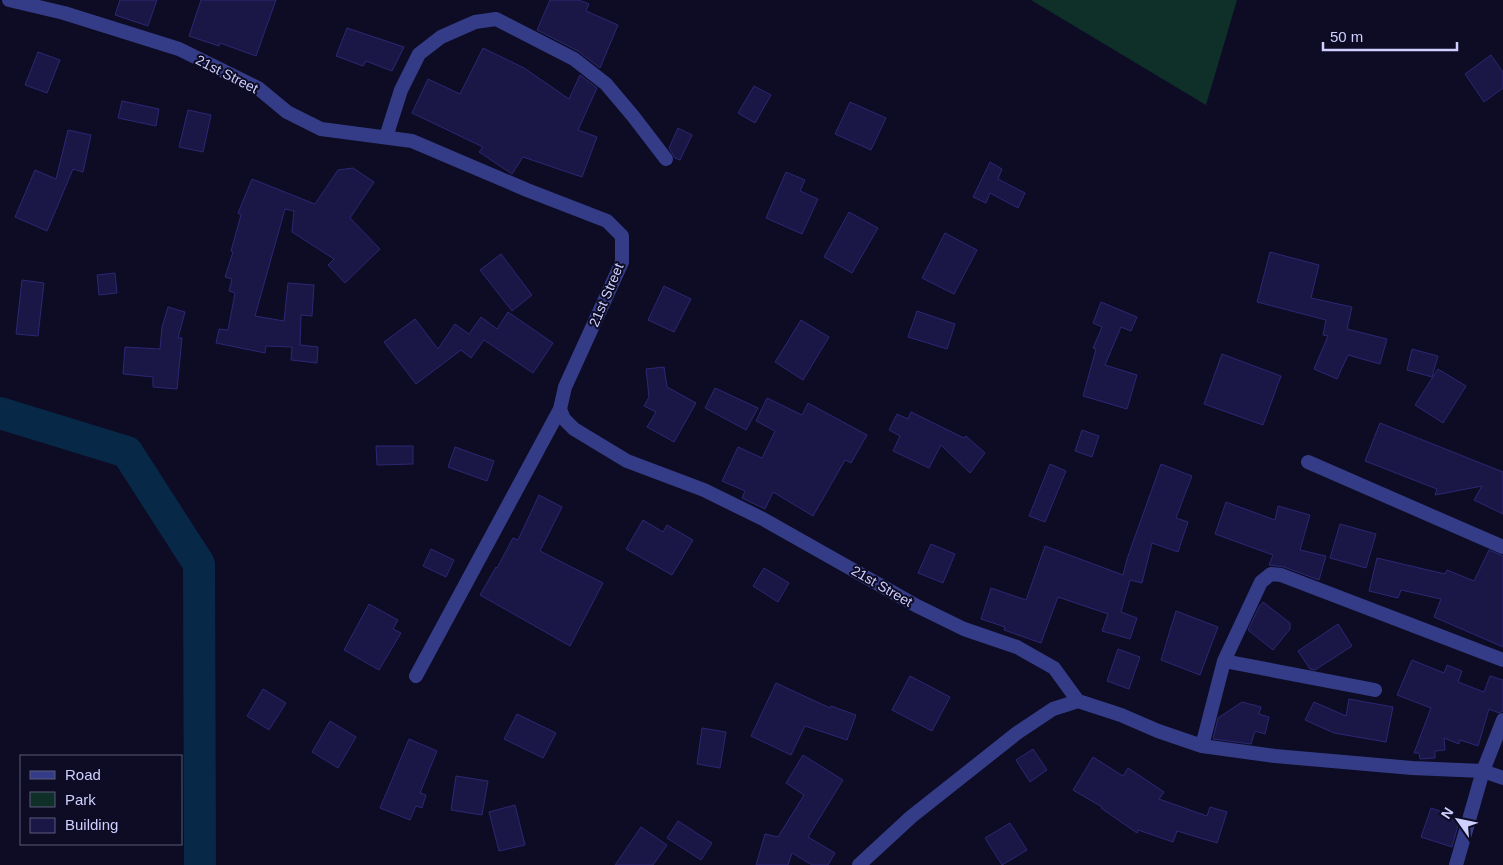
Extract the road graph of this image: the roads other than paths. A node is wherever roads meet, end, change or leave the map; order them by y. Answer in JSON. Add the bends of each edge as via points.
{"nodes":[{"id":1,"x":9,"y":0,"type":"edge"},
{"id":2,"x":386,"y":137,"type":"junction"},
{"id":3,"x":666,"y":159,"type":"dead end"},
{"id":4,"x":560,"y":409,"type":"junction"},
{"id":5,"x":1308,"y":462,"type":"dead end"},
{"id":6,"x":1503,"y":547,"type":"edge"},
{"id":7,"x":1503,"y":660,"type":"edge"},
{"id":8,"x":1224,"y":661,"type":"junction"},
{"id":9,"x":416,"y":676,"type":"dead end"},
{"id":10,"x":1375,"y":690,"type":"dead end"},
{"id":11,"x":1078,"y":701,"type":"junction"},
{"id":12,"x":1503,"y":720,"type":"edge"},
{"id":13,"x":1202,"y":746,"type":"junction"},
{"id":14,"x":1483,"y":771,"type":"junction"},
{"id":15,"x":1503,"y":778,"type":"edge"},
{"id":16,"x":859,"y":865,"type":"edge"},
{"id":17,"x":1456,"y":865,"type":"edge"}],
"edges":[{"from":1,"to":2,"type":"street","name":"21st Street","via":[[64,13],[179,50],[258,88],[287,112],[321,129]]},
{"from":2,"to":3,"type":"street","via":[[401,90],[419,54],[442,37],[475,22],[496,19],[574,59],[606,84]]},
{"from":2,"to":4,"type":"street","name":"21st Street","via":[[412,141],[606,221],[622,236],[622,262],[565,387]]},
{"from":4,"to":9,"type":"street"},
{"from":4,"to":11,"type":"street","name":"21st Street","via":[[574,429],[628,461],[704,490],[763,519],[917,606],[964,629],[1025,652],[1054,668]]},
{"from":5,"to":6,"type":"street"},
{"from":7,"to":8,"type":"street","via":[[1281,575],[1271,574],[1261,582]]},
{"from":8,"to":10,"type":"street"},
{"from":8,"to":13,"type":"street"},
{"from":11,"to":13,"type":"street"},
{"from":11,"to":16,"type":"street","via":[[1053,709],[1018,733],[911,817]]},
{"from":12,"to":14,"type":"street"},
{"from":13,"to":14,"type":"street","via":[[1275,756]]},
{"from":14,"to":15,"type":"street"},
{"from":14,"to":17,"type":"street"}]}
